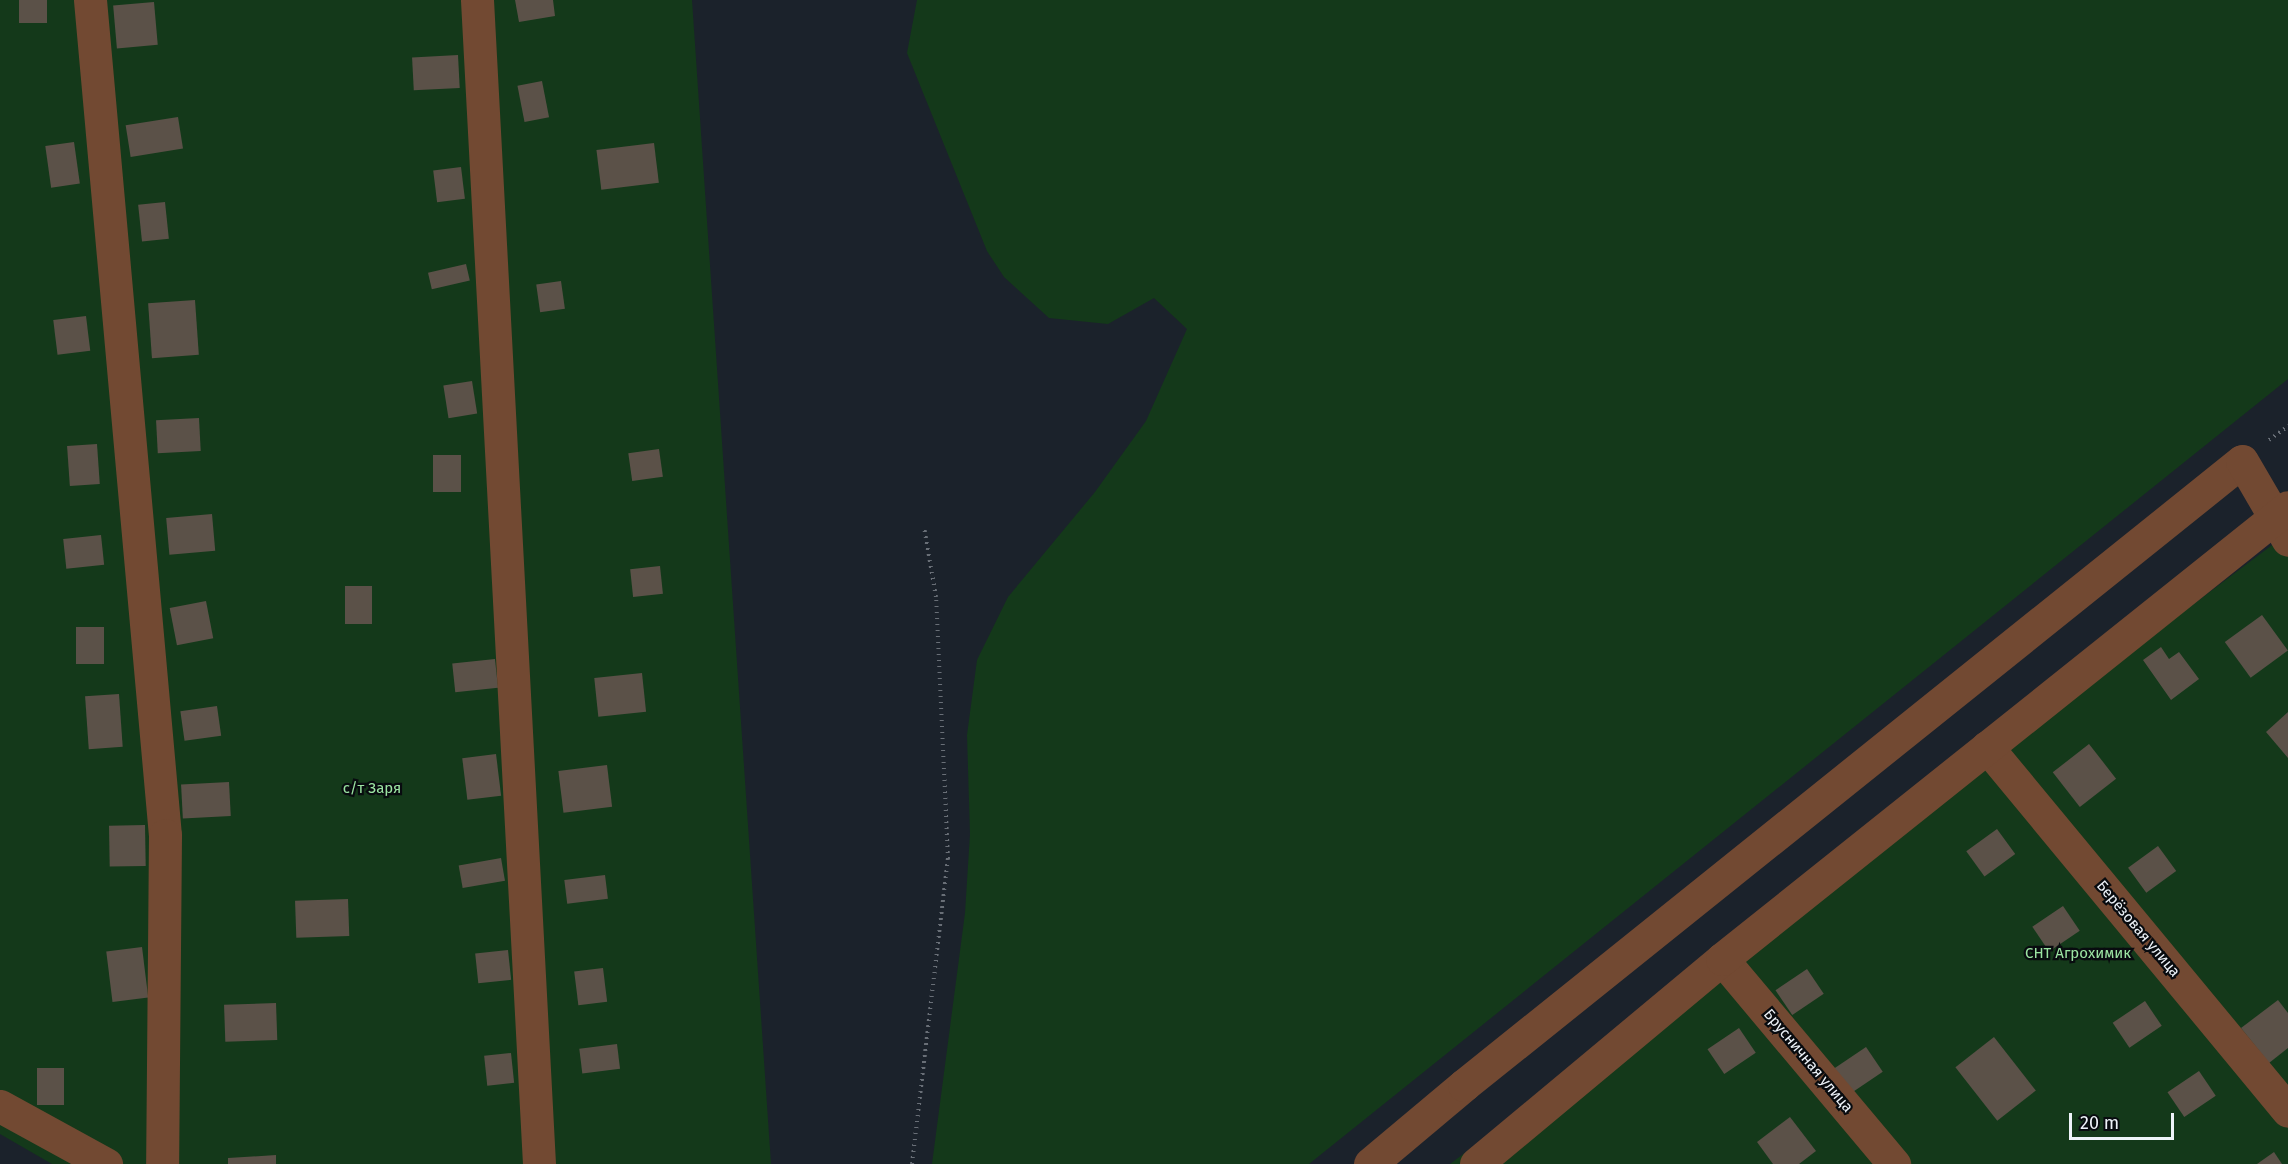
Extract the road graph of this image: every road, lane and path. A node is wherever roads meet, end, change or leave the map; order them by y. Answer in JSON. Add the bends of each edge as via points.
{"nodes":[{"id":1,"x":90,"y":0,"type":"edge"},
{"id":2,"x":477,"y":0,"type":"edge"},
{"id":3,"x":2283,"y":522,"type":"edge"},
{"id":4,"x":924,"y":527,"type":"dead end"},
{"id":5,"x":1987,"y":747,"type":"junction"},
{"id":6,"x":1722,"y":959,"type":"junction"},
{"id":7,"x":0,"y":1106,"type":"edge"},
{"id":8,"x":2288,"y":1111,"type":"edge"},
{"id":9,"x":106,"y":1164,"type":"edge"},
{"id":10,"x":162,"y":1164,"type":"edge"},
{"id":11,"x":539,"y":1164,"type":"edge"},
{"id":12,"x":912,"y":1164,"type":"edge"},
{"id":13,"x":1370,"y":1164,"type":"edge"},
{"id":14,"x":1476,"y":1164,"type":"edge"},
{"id":15,"x":1894,"y":1164,"type":"edge"}],
"edges":[{"from":1,"to":10,"type":"street","via":[[165,835]]},
{"from":2,"to":11,"type":"street"},
{"from":3,"to":5,"type":"street"},
{"from":3,"to":13,"type":"street","via":[[2242,461],[1464,1084]]},
{"from":4,"to":12,"type":"path","via":[[936,597],[948,859]]},
{"from":5,"to":6,"type":"street"},
{"from":5,"to":8,"type":"street","name":"Берёзовая улица"},
{"from":6,"to":14,"type":"street"},
{"from":6,"to":15,"type":"street","name":"Брусничная улица"},
{"from":7,"to":9,"type":"street"}]}
